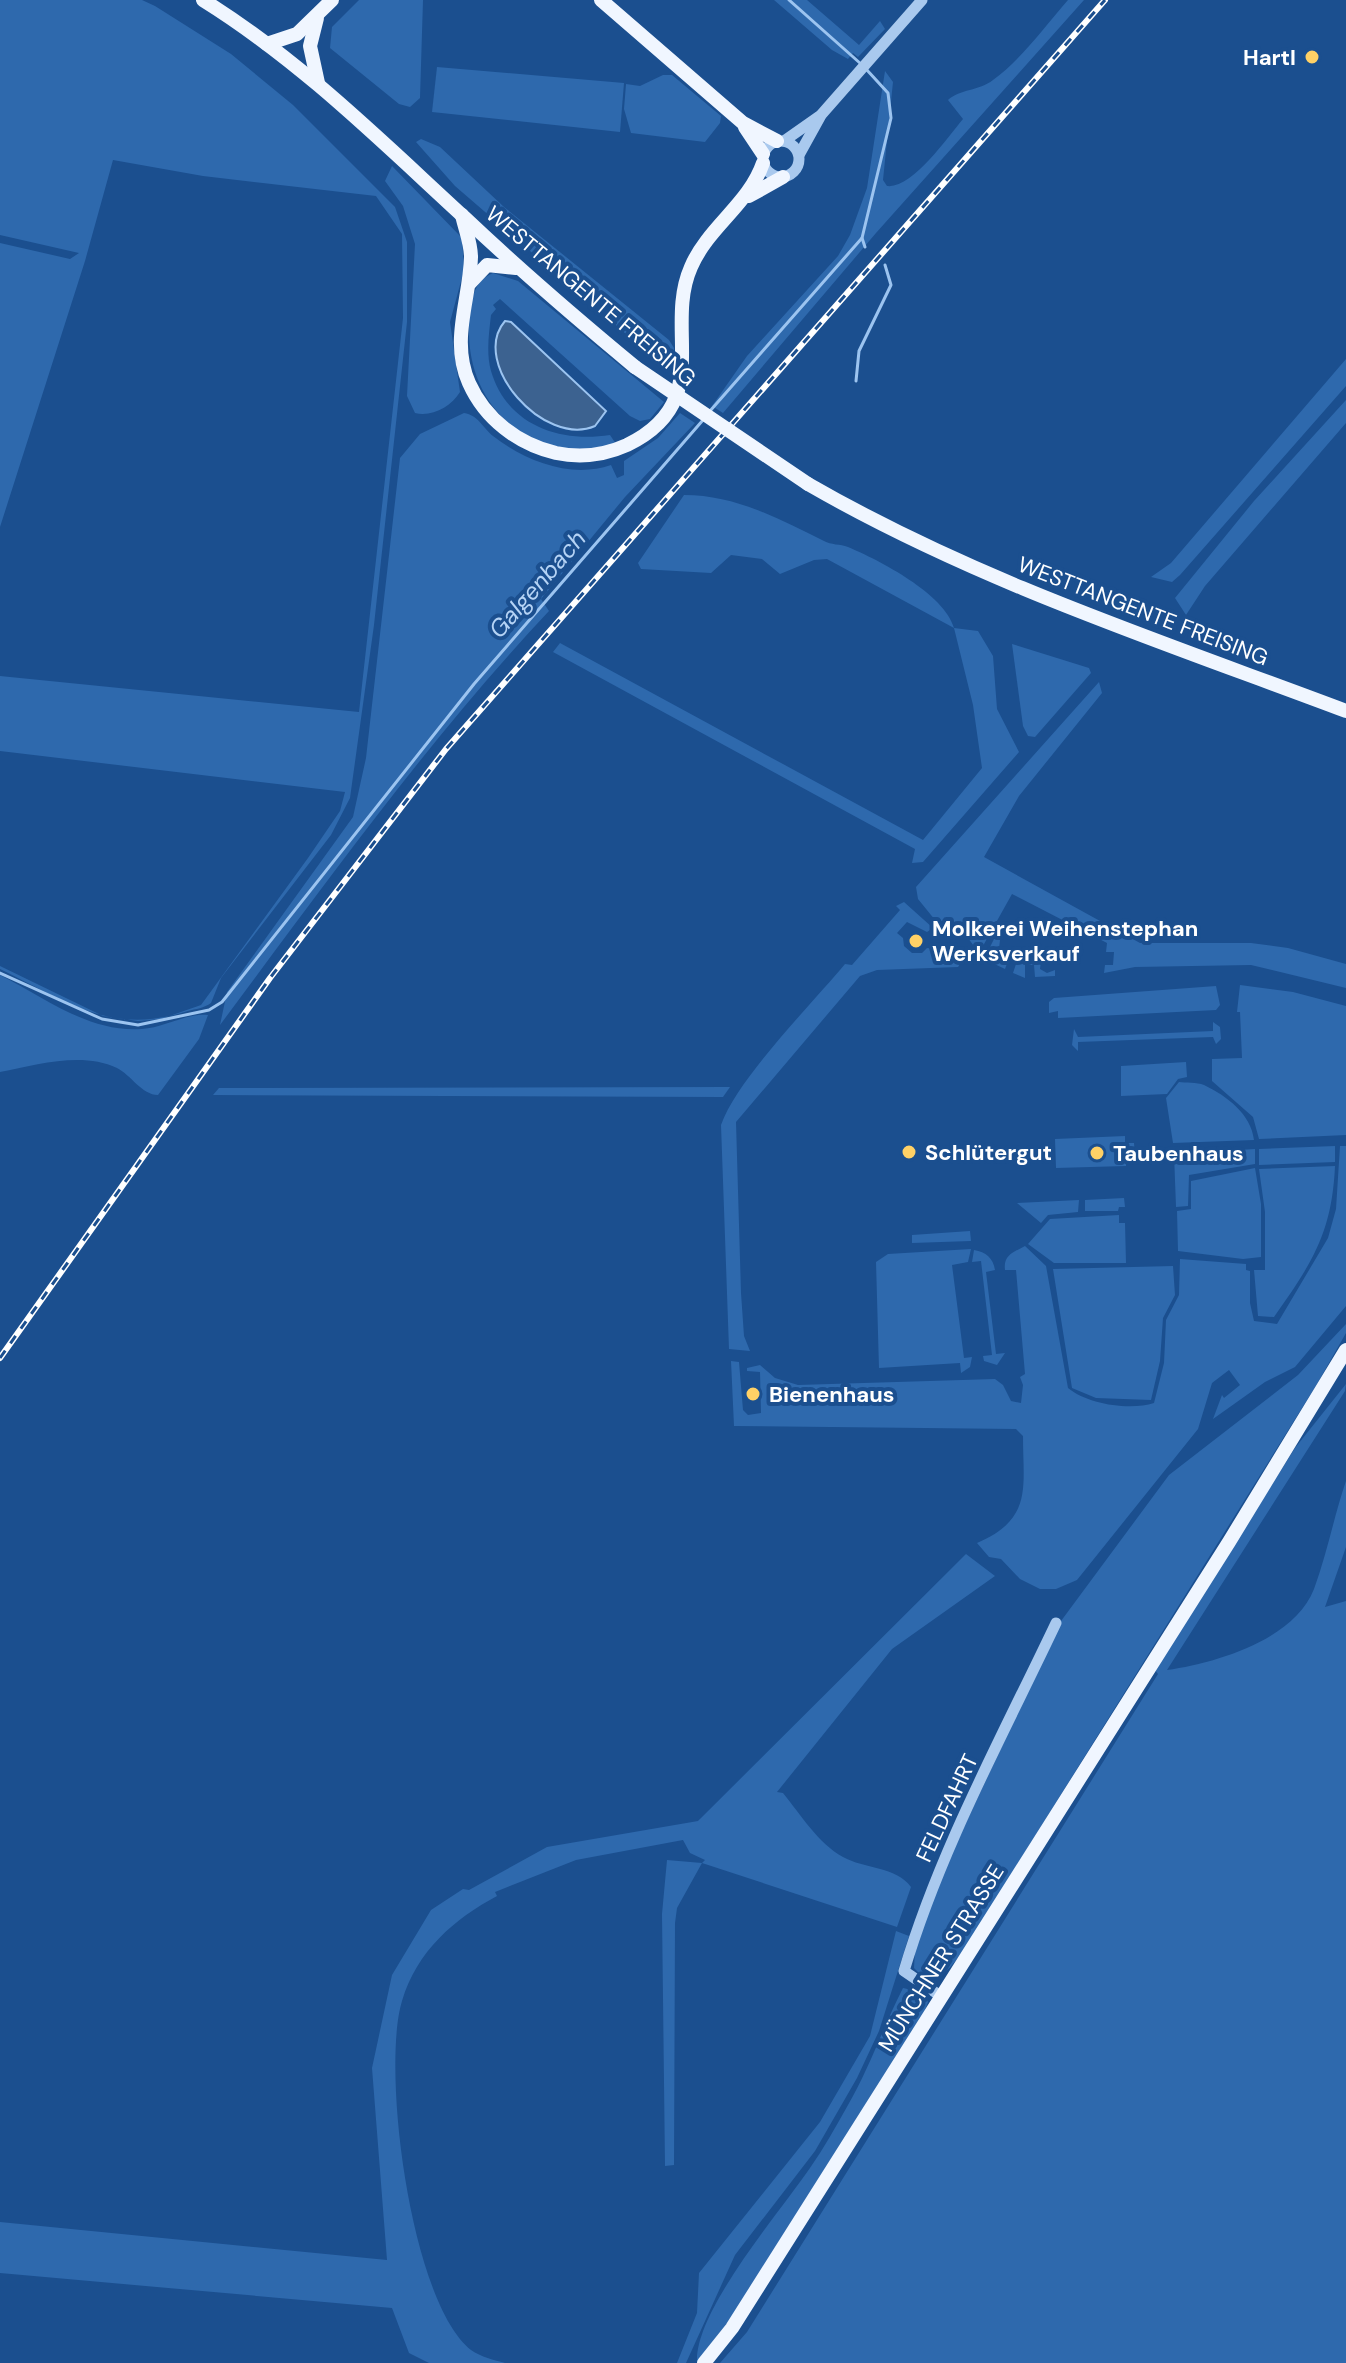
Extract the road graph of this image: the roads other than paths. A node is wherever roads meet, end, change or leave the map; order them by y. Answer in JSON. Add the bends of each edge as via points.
{"nodes":[{"id":1,"x":203,"y":0,"type":"edge"},
{"id":2,"x":332,"y":0,"type":"edge"},
{"id":3,"x":601,"y":0,"type":"edge"},
{"id":4,"x":922,"y":0,"type":"edge"},
{"id":5,"x":318,"y":15,"type":"junction"},
{"id":6,"x":267,"y":44,"type":"junction"},
{"id":7,"x":318,"y":84,"type":"junction"},
{"id":8,"x":821,"y":115,"type":"junction"},
{"id":9,"x":743,"y":123,"type":"junction"},
{"id":10,"x":780,"y":141,"type":"junction"},
{"id":11,"x":799,"y":155,"type":"junction"},
{"id":12,"x":763,"y":158,"type":"junction"},
{"id":13,"x":783,"y":177,"type":"junction"},
{"id":14,"x":743,"y":201,"type":"junction"},
{"id":15,"x":462,"y":215,"type":"junction"},
{"id":16,"x":521,"y":270,"type":"junction"},
{"id":17,"x":468,"y":287,"type":"junction"},
{"id":18,"x":1346,"y":711,"type":"edge"},
{"id":19,"x":1346,"y":1350,"type":"edge"},
{"id":20,"x":1056,"y":1623,"type":"dead end"},
{"id":21,"x":942,"y":1997,"type":"junction"},
{"id":22,"x":704,"y":2363,"type":"edge"}],
"edges":[{"from":1,"to":6,"type":"main road","name":"WESTTANGENTE FREISING"},
{"from":2,"to":5,"type":"main road"},
{"from":3,"to":9,"type":"main road"},
{"from":4,"to":8,"type":"street"},
{"from":5,"to":6,"type":"main road","via":[[297,34]]},
{"from":5,"to":7,"type":"main road","via":[[310,46]]},
{"from":6,"to":7,"type":"main road","name":"WESTTANGENTE FREISING"},
{"from":7,"to":15,"type":"main road","name":"WESTTANGENTE FREISING"},
{"from":8,"to":10,"type":"street"},
{"from":8,"to":11,"type":"street"},
{"from":9,"to":10,"type":"main road"},
{"from":9,"to":12,"type":"main road"},
{"from":10,"to":11,"type":"street","via":[[794,145]]},
{"from":10,"to":12,"type":"street"},
{"from":11,"to":13,"type":"street","via":[[796,169]]},
{"from":12,"to":13,"type":"street","via":[[773,175]]},
{"from":12,"to":14,"type":"main road"},
{"from":13,"to":14,"type":"main road"},
{"from":14,"to":17,"type":"main road","via":[[703,246],[688,276],[683,372],[670,407],[642,436],[605,453],[575,456],[548,451],[511,433],[491,415],[469,382],[462,355],[460,320]]},
{"from":15,"to":16,"type":"main road","name":"WESTTANGENTE FREISING"},
{"from":15,"to":17,"type":"main road","via":[[471,255]]},
{"from":16,"to":17,"type":"main road","via":[[487,265]]},
{"from":16,"to":18,"type":"main road","name":"WESTTANGENTE FREISING","bridge":true,"via":[[635,367],[808,484],[887,528],[976,571]]},
{"from":19,"to":21,"type":"main road","name":"MÜNCHNER STRASSE"},
{"from":20,"to":21,"type":"street","name":"FELDFAHRT","via":[[935,1881],[907,1959],[904,1971]]},
{"from":21,"to":22,"type":"main road","name":"MÜNCHNER STRASSE","via":[[740,2315]]}]}
